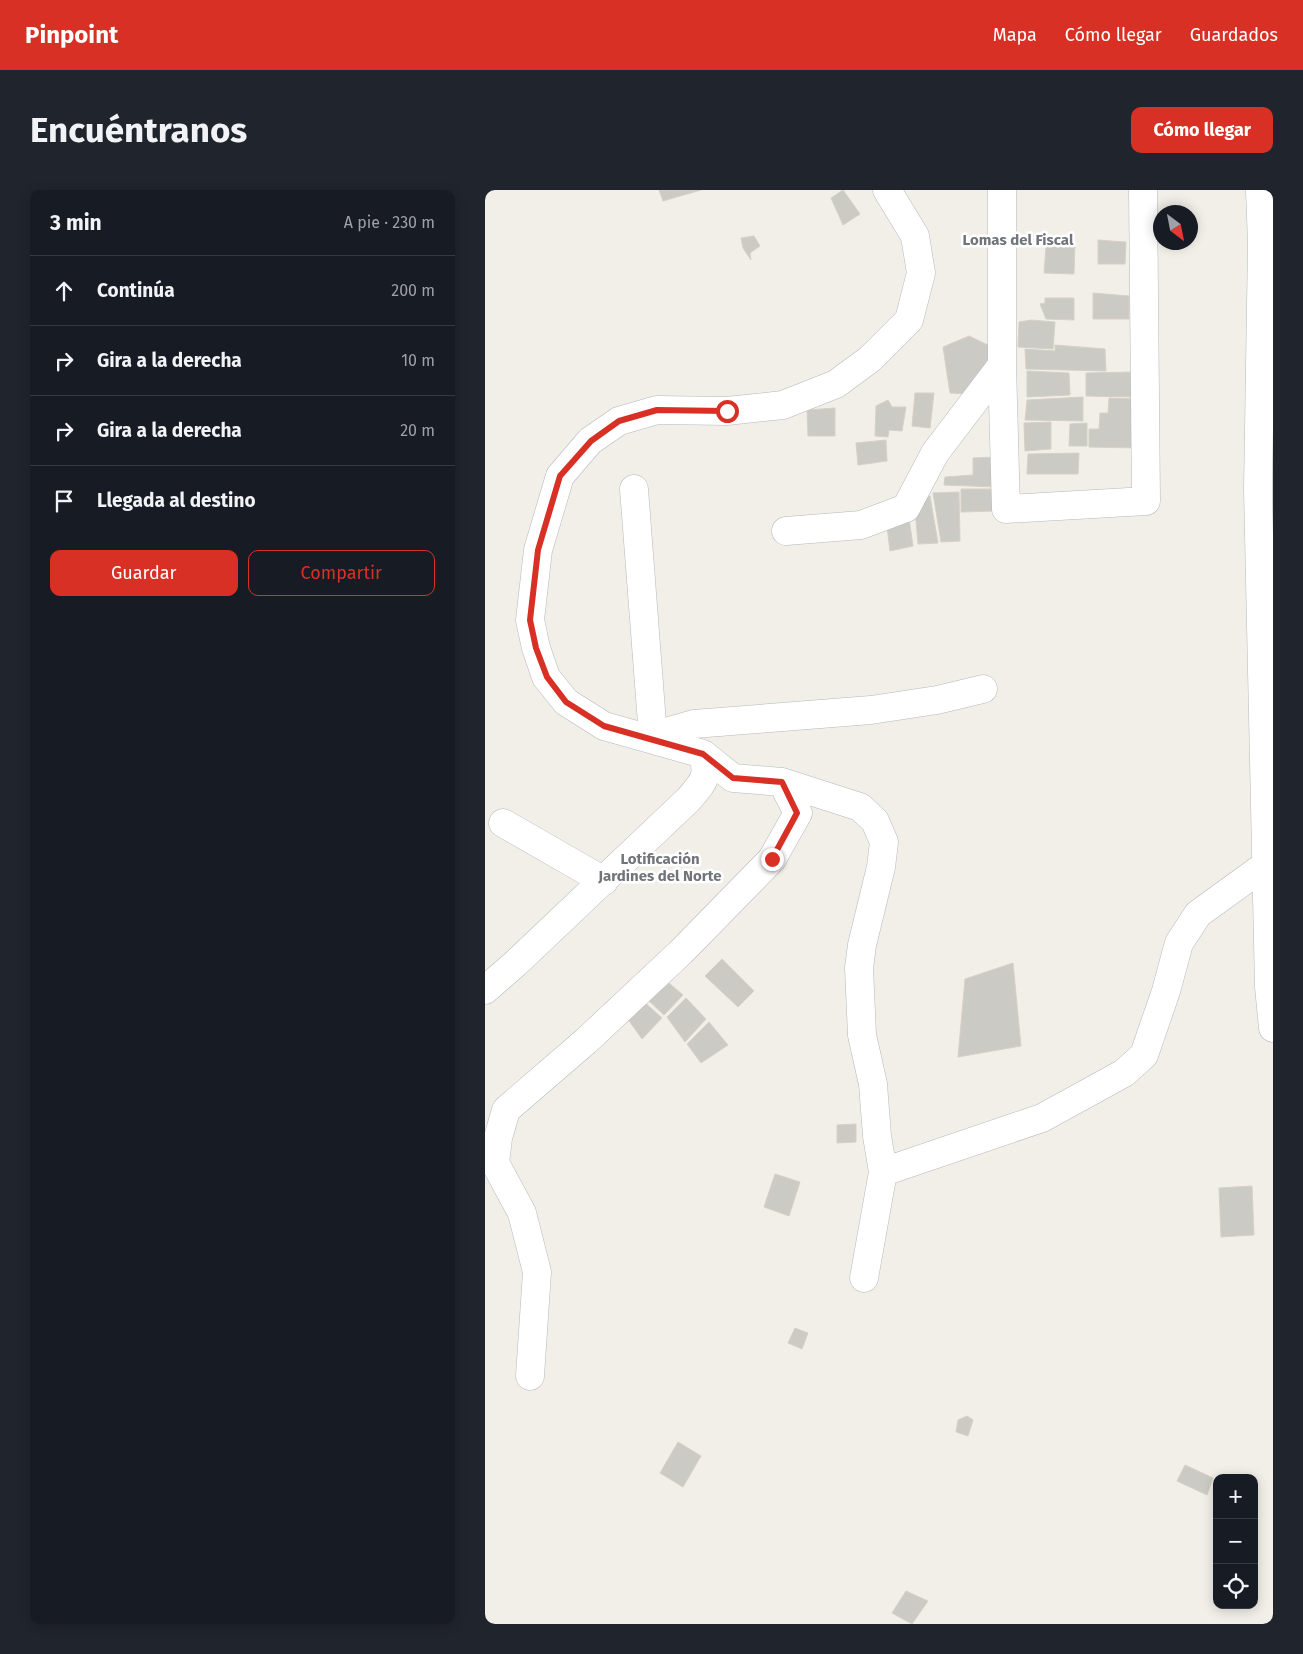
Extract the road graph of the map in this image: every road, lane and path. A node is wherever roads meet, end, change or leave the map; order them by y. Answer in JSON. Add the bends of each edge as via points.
{"nodes":[{"id":1,"x":887,"y":190,"type":"edge"},
{"id":2,"x":1002,"y":190,"type":"edge"},
{"id":3,"x":1143,"y":190,"type":"edge"},
{"id":4,"x":1260,"y":190,"type":"edge"},
{"id":5,"x":1267,"y":240,"type":"edge"},
{"id":6,"x":1002,"y":365,"type":"junction"},
{"id":7,"x":634,"y":489,"type":"dead end"},
{"id":8,"x":786,"y":532,"type":"dead end"},
{"id":9,"x":983,"y":689,"type":"dead end"},
{"id":10,"x":649,"y":737,"type":"junction"},
{"id":11,"x":703,"y":754,"type":"junction"},
{"id":12,"x":782,"y":782,"type":"junction"},
{"id":13,"x":503,"y":823,"type":"dead end"},
{"id":14,"x":1267,"y":864,"type":"junction"},
{"id":15,"x":604,"y":881,"type":"junction"},
{"id":16,"x":485,"y":990,"type":"edge"},
{"id":17,"x":1273,"y":1028,"type":"edge"},
{"id":18,"x":492,"y":1148,"type":"edge"},
{"id":19,"x":883,"y":1172,"type":"junction"},
{"id":20,"x":864,"y":1278,"type":"dead end"},
{"id":21,"x":530,"y":1376,"type":"dead end"}],
"edges":[{"from":1,"to":10,"type":"street","via":[[915,236],[921,273],[909,320],[870,359],[836,384],[783,405],[727,411],[657,410],[619,421],[591,441],[560,476],[538,550],[530,620],[536,648],[547,677],[566,702],[604,726]]},
{"from":2,"to":6,"type":"street"},
{"from":3,"to":6,"type":"street","via":[[1146,501],[1006,509]]},
{"from":4,"to":5,"type":"street"},
{"from":5,"to":14,"type":"street","via":[[1258,490]]},
{"from":6,"to":8,"type":"street","via":[[935,453],[906,508],[861,525]]},
{"from":7,"to":10,"type":"street"},
{"from":9,"to":10,"type":"street","via":[[871,710],[694,724]]},
{"from":10,"to":11,"type":"street"},
{"from":11,"to":12,"type":"street","via":[[733,778]]},
{"from":11,"to":15,"type":"street","via":[[707,770],[704,781]]},
{"from":12,"to":18,"type":"street","via":[[797,813],[772,859],[681,952],[506,1110]]},
{"from":12,"to":19,"type":"street","via":[[860,807],[875,821],[884,842],[859,968],[862,1035],[873,1084]]},
{"from":13,"to":15,"type":"street"},
{"from":14,"to":17,"type":"street"},
{"from":14,"to":19,"type":"street","via":[[1198,914],[1179,943],[1144,1055],[1124,1073],[1041,1118]]},
{"from":15,"to":16,"type":"street"},
{"from":18,"to":21,"type":"street","via":[[495,1163],[523,1213],[537,1272]]},
{"from":19,"to":20,"type":"street"}]}
